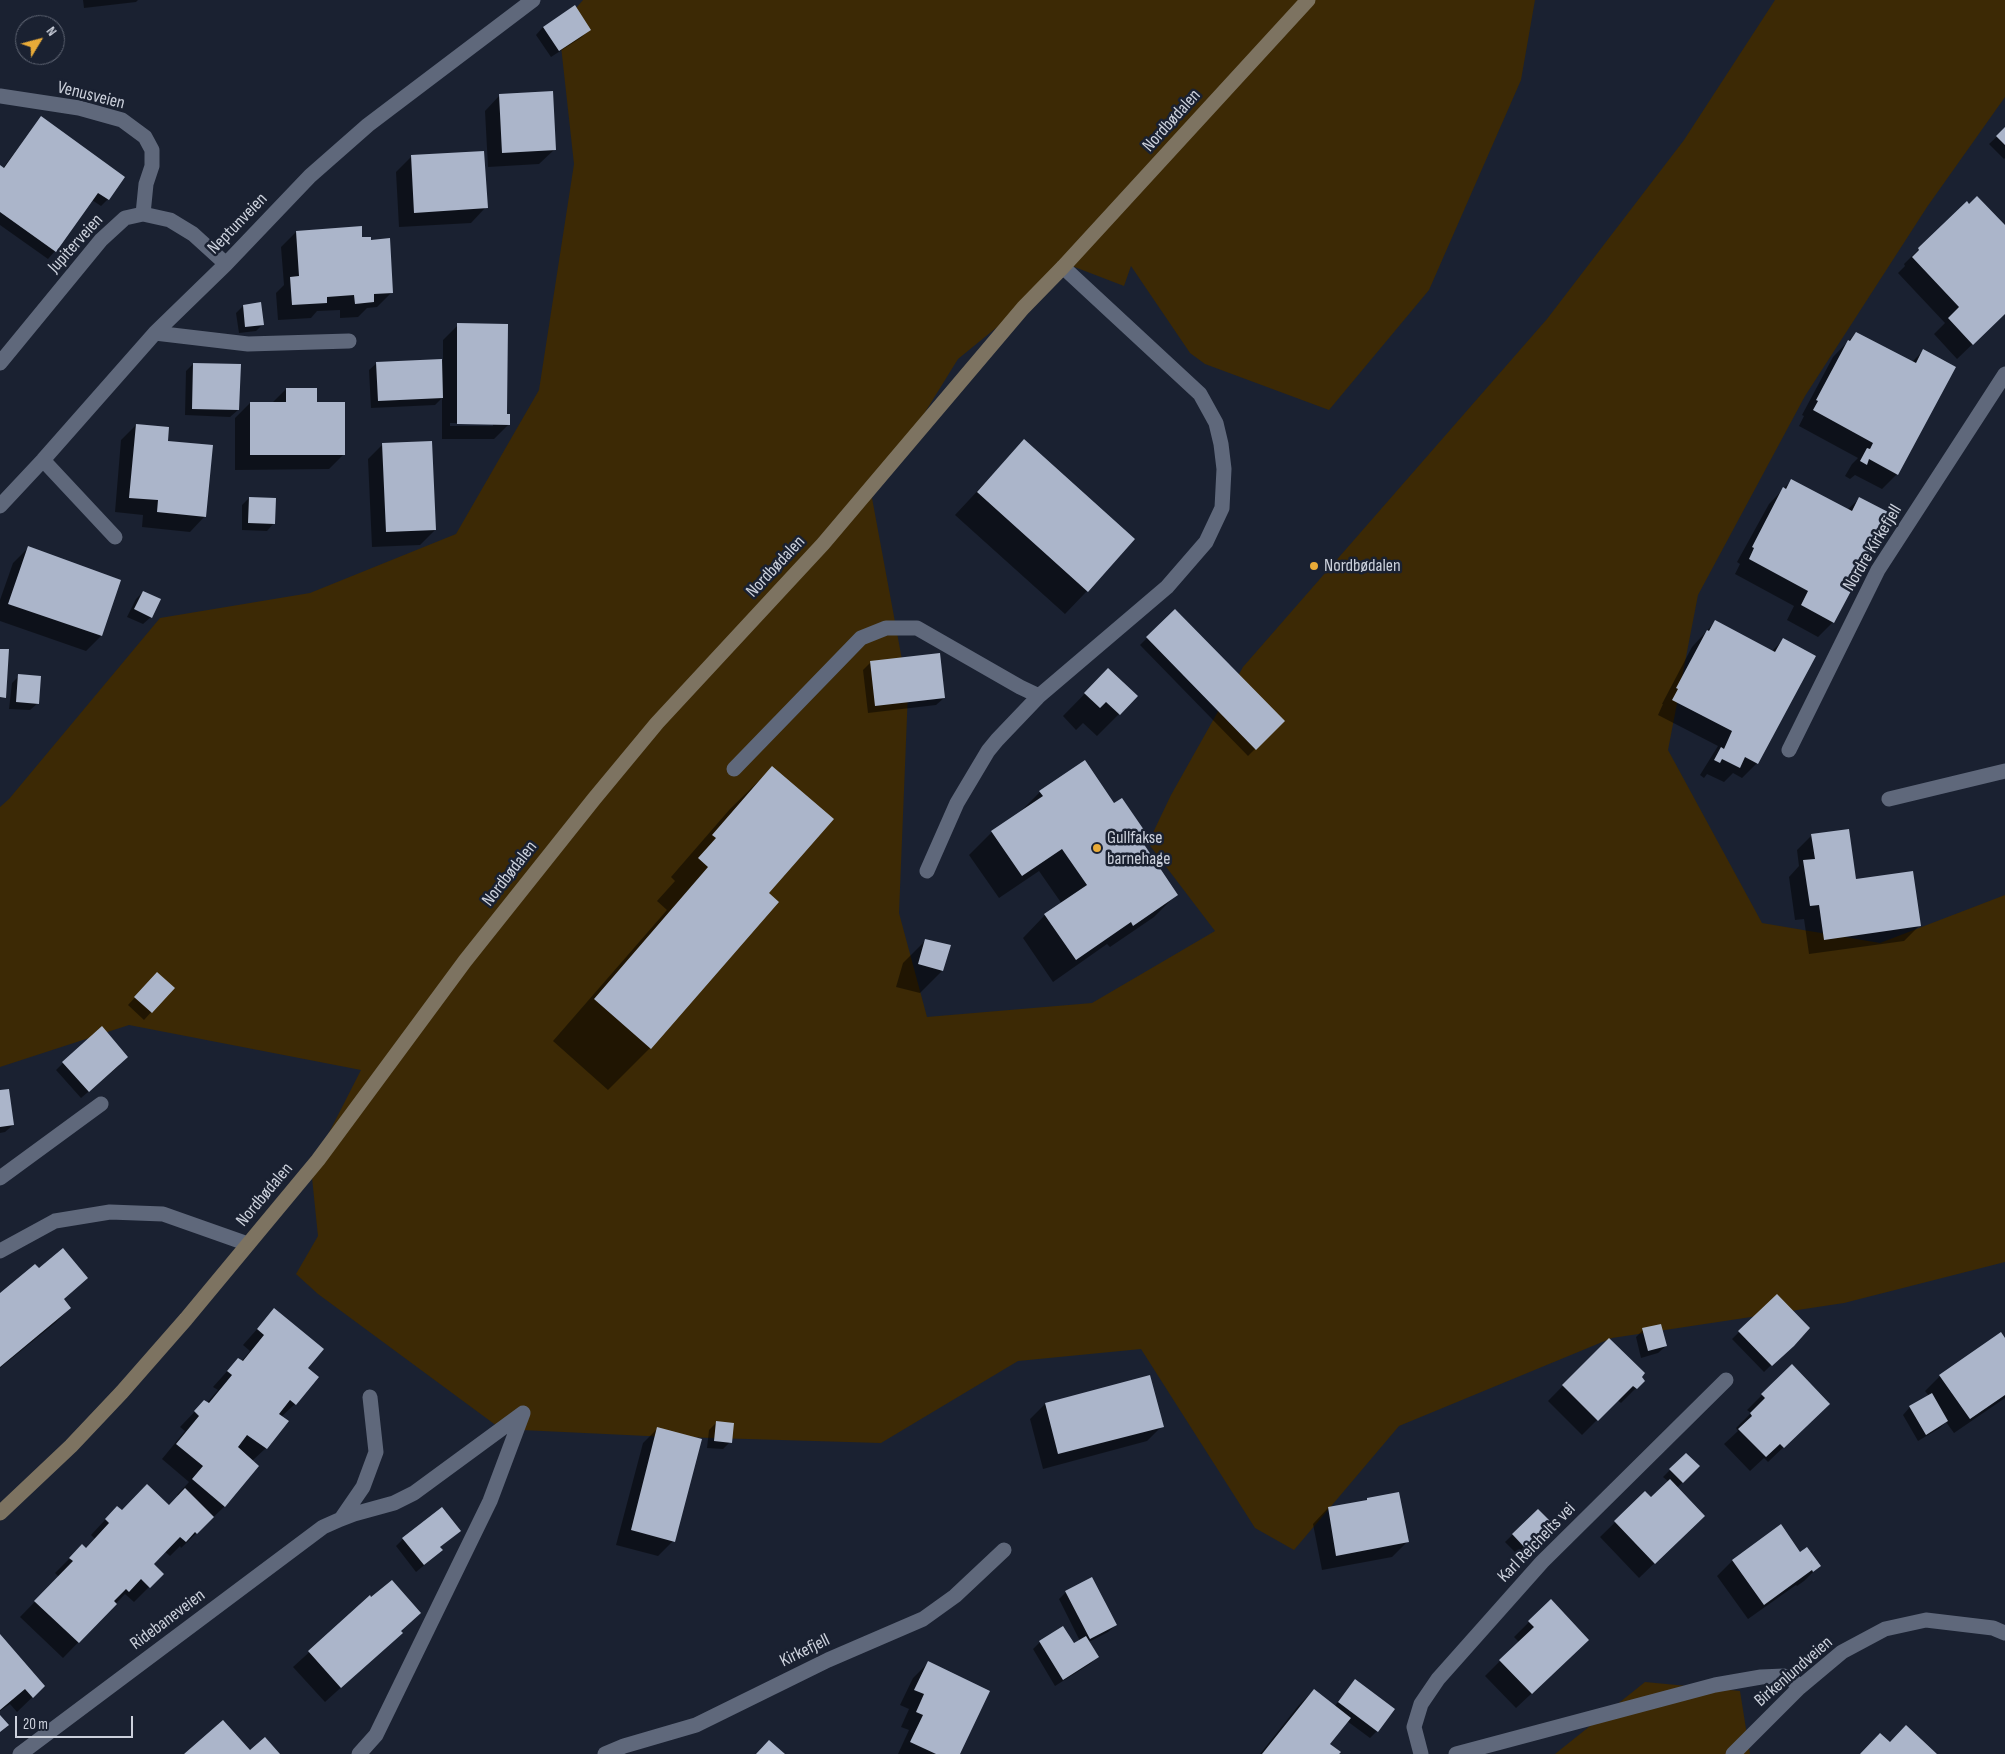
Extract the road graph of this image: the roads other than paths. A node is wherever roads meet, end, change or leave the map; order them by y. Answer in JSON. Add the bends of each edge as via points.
{"nodes":[{"id":1,"x":533,"y":0,"type":"edge"},
{"id":2,"x":1308,"y":0,"type":"edge"},
{"id":3,"x":2,"y":99,"type":"edge"},
{"id":4,"x":143,"y":214,"type":"junction"},
{"id":5,"x":226,"y":264,"type":"junction"},
{"id":6,"x":1063,"y":267,"type":"junction"},
{"id":7,"x":155,"y":333,"type":"junction"},
{"id":8,"x":349,"y":341,"type":"dead end"},
{"id":9,"x":0,"y":363,"type":"edge"},
{"id":10,"x":2005,"y":374,"type":"edge"},
{"id":11,"x":43,"y":460,"type":"junction"},
{"id":12,"x":0,"y":506,"type":"edge"},
{"id":13,"x":115,"y":537,"type":"dead end"},
{"id":14,"x":1039,"y":696,"type":"junction"},
{"id":15,"x":1789,"y":750,"type":"dead end"},
{"id":16,"x":734,"y":769,"type":"dead end"},
{"id":17,"x":2005,"y":771,"type":"edge"},
{"id":18,"x":1889,"y":799,"type":"dead end"},
{"id":19,"x":927,"y":871,"type":"dead end"},
{"id":20,"x":101,"y":1104,"type":"dead end"},
{"id":21,"x":0,"y":1178,"type":"edge"},
{"id":22,"x":248,"y":1244,"type":"junction"},
{"id":23,"x":0,"y":1251,"type":"edge"},
{"id":24,"x":1726,"y":1380,"type":"dead end"},
{"id":25,"x":370,"y":1397,"type":"dead end"},
{"id":26,"x":0,"y":1513,"type":"edge"},
{"id":27,"x":341,"y":1519,"type":"junction"},
{"id":28,"x":1004,"y":1550,"type":"dead end"},
{"id":29,"x":2005,"y":1633,"type":"edge"},
{"id":30,"x":1799,"y":1688,"type":"junction"},
{"id":31,"x":20,"y":1754,"type":"edge"},
{"id":32,"x":359,"y":1754,"type":"edge"},
{"id":33,"x":605,"y":1754,"type":"edge"},
{"id":34,"x":1421,"y":1754,"type":"edge"},
{"id":35,"x":1456,"y":1754,"type":"edge"},
{"id":36,"x":1733,"y":1754,"type":"edge"}],
"edges":[{"from":1,"to":5,"type":"street","name":"Neptunveien","via":[[368,125],[310,176]]},
{"from":2,"to":6,"type":"street","name":"Nordbødalen"},
{"from":3,"to":4,"type":"street","name":"Venusveien","via":[[79,108],[122,120],[145,137],[152,150],[152,166],[146,184]]},
{"from":4,"to":5,"type":"street","via":[[170,220],[193,234]]},
{"from":4,"to":9,"type":"street","name":"Jupiterveien","via":[[125,218],[100,240]]},
{"from":5,"to":7,"type":"street","name":"Neptunveien"},
{"from":6,"to":14,"type":"street","via":[[1200,394],[1216,423],[1224,469],[1222,508],[1206,542],[1167,587]]},
{"from":6,"to":22,"type":"street","name":"Nordbødalen","via":[[1023,308],[823,544],[657,723],[465,961],[318,1160]]},
{"from":7,"to":8,"type":"street","via":[[248,344]]},
{"from":7,"to":11,"type":"street","name":"Neptunveien"},
{"from":10,"to":15,"type":"street","name":"Nordre Kirkefjell","via":[[1878,570]]},
{"from":11,"to":12,"type":"street","name":"Neptunveien"},
{"from":11,"to":13,"type":"street"},
{"from":14,"to":16,"type":"street","via":[[917,628],[886,628],[861,638]]},
{"from":14,"to":19,"type":"street","via":[[988,751],[957,802]]},
{"from":17,"to":18,"type":"street"},
{"from":20,"to":21,"type":"street"},
{"from":22,"to":23,"type":"street","via":[[163,1214],[110,1212],[55,1221]]},
{"from":22,"to":26,"type":"street","name":"Nordbødalen","via":[[122,1392]]},
{"from":24,"to":34,"type":"street","name":"Karl Reichelts vei","via":[[1542,1562],[1438,1679],[1421,1704],[1414,1727]]},
{"from":25,"to":27,"type":"street","name":"Ridebaneveien","via":[[376,1452],[363,1487]]},
{"from":27,"to":31,"type":"street","name":"Ridebaneveien","via":[[323,1527]]},
{"from":27,"to":32,"type":"street","name":"Ridebaneveien","via":[[394,1503],[414,1493],[523,1413],[490,1501],[376,1735]]},
{"from":28,"to":33,"type":"street","name":"Kirkefjell","via":[[955,1596],[923,1620],[828,1660],[696,1725]]},
{"from":29,"to":30,"type":"street","name":"Birkenlundveien","via":[[1993,1628],[1926,1620],[1885,1629],[1842,1652]]},
{"from":30,"to":35,"type":"street","via":[[1784,1676],[1715,1685]]},
{"from":30,"to":36,"type":"street","name":"Birkenlundveien"}]}
